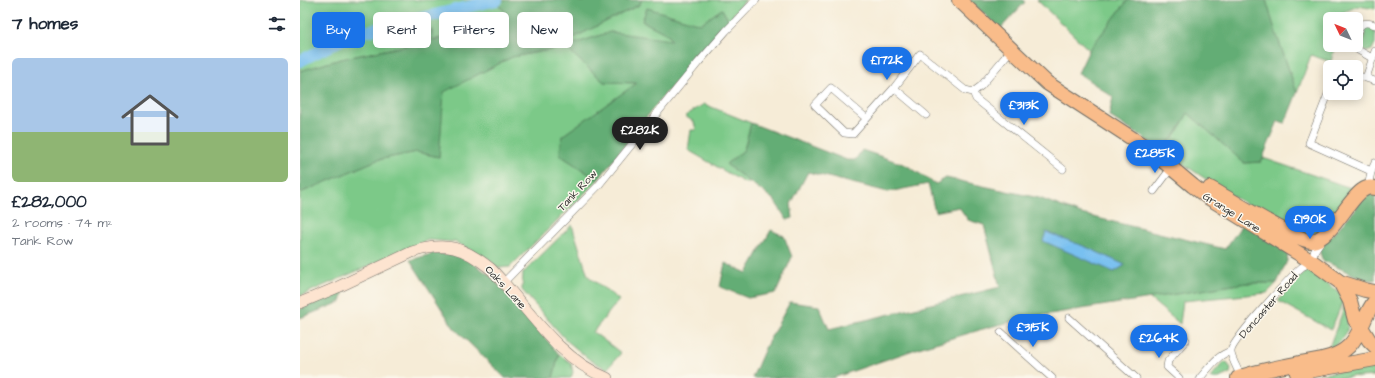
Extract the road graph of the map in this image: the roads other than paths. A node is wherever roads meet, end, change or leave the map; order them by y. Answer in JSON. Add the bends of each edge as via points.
{"nodes":[{"id":1,"x":756,"y":0,"type":"edge"},
{"id":2,"x":959,"y":0,"type":"edge"},
{"id":3,"x":1363,"y":24,"type":"edge"},
{"id":4,"x":1375,"y":25,"type":"edge"},
{"id":5,"x":1011,"y":50,"type":"junction"},
{"id":6,"x":1363,"y":52,"type":"edge"},
{"id":7,"x":1374,"y":55,"type":"edge"},
{"id":8,"x":1363,"y":77,"type":"edge"},
{"id":9,"x":1366,"y":78,"type":"junction"},
{"id":10,"x":1375,"y":82,"type":"edge"},
{"id":11,"x":894,"y":88,"type":"junction"},
{"id":12,"x":973,"y":92,"type":"junction"},
{"id":13,"x":1326,"y":100,"type":"edge"},
{"id":14,"x":926,"y":115,"type":"dead end"},
{"id":15,"x":866,"y":118,"type":"junction"},
{"id":16,"x":1375,"y":163,"type":"edge"},
{"id":17,"x":1172,"y":167,"type":"junction"},
{"id":18,"x":1063,"y":169,"type":"dead end"},
{"id":19,"x":1371,"y":170,"type":"junction"},
{"id":20,"x":1372,"y":188,"type":"edge"},
{"id":21,"x":1154,"y":191,"type":"dead end"},
{"id":22,"x":1334,"y":225,"type":"junction"},
{"id":23,"x":1314,"y":263,"type":"junction"},
{"id":24,"x":504,"y":282,"type":"junction"},
{"id":25,"x":1340,"y":282,"type":"junction"},
{"id":26,"x":1375,"y":292,"type":"edge"},
{"id":27,"x":1375,"y":301,"type":"edge"},
{"id":28,"x":300,"y":303,"type":"edge"},
{"id":29,"x":1069,"y":318,"type":"dead end"},
{"id":30,"x":1361,"y":327,"type":"junction"},
{"id":31,"x":1001,"y":332,"type":"dead end"},
{"id":32,"x":1010,"y":340,"type":"junction"},
{"id":33,"x":1186,"y":340,"type":"dead end"},
{"id":34,"x":1375,"y":346,"type":"edge"},
{"id":35,"x":1004,"y":347,"type":"dead end"},
{"id":36,"x":1231,"y":351,"type":"junction"},
{"id":37,"x":1375,"y":360,"type":"edge"},
{"id":38,"x":1240,"y":377,"type":"edge"},
{"id":39,"x":607,"y":378,"type":"edge"},
{"id":40,"x":1052,"y":378,"type":"edge"},
{"id":41,"x":1136,"y":378,"type":"edge"},
{"id":42,"x":1179,"y":378,"type":"edge"},
{"id":43,"x":1200,"y":378,"type":"edge"},
{"id":44,"x":1269,"y":378,"type":"edge"}],
"edges":[{"from":1,"to":24,"type":"street","name":"Tank Row","via":[[698,63],[598,186]]},
{"from":2,"to":5,"type":"highway","name":"Grange Lane"},
{"from":3,"to":4,"type":"street"},
{"from":5,"to":12,"type":"street"},
{"from":5,"to":17,"type":"highway","name":"Grange Lane","via":[[1047,83]]},
{"from":6,"to":7,"type":"street"},
{"from":7,"to":9,"type":"street"},
{"from":8,"to":9,"type":"street"},
{"from":9,"to":10,"type":"street"},
{"from":11,"to":12,"type":"street","via":[[920,54],[965,90]]},
{"from":11,"to":14,"type":"street"},
{"from":11,"to":15,"type":"street"},
{"from":12,"to":18,"type":"street","via":[[976,99]]},
{"from":13,"to":19,"type":"street","via":[[1310,143]]},
{"from":15,"to":15,"type":"street","via":[[853,134],[844,133],[815,105],[832,88]]},
{"from":16,"to":19,"type":"street"},
{"from":17,"to":21,"type":"street"},
{"from":17,"to":22,"type":"highway","via":[[1288,232],[1309,241],[1318,239]]},
{"from":17,"to":23,"type":"highway","name":"Grange Lane","via":[[1206,196]]},
{"from":19,"to":20,"type":"street","via":[[1369,179]]},
{"from":20,"to":22,"type":"highway","via":[[1362,190]]},
{"from":22,"to":23,"type":"street","via":[[1314,251]]},
{"from":23,"to":25,"type":"highway","name":"Grange Lane"},
{"from":23,"to":36,"type":"street","name":"Doncaster Road","via":[[1298,270],[1253,321]]},
{"from":24,"to":28,"type":"street","name":"Oaks Lane","via":[[469,253],[452,248],[429,247],[412,252]]},
{"from":24,"to":39,"type":"street","name":"Oaks Lane","via":[[563,350],[586,368]]},
{"from":25,"to":26,"type":"highway"},
{"from":25,"to":30,"type":"highway","name":"Grange Lane","via":[[1355,320]]},
{"from":27,"to":30,"type":"highway"},
{"from":29,"to":41,"type":"street"},
{"from":30,"to":34,"type":"highway","name":"Grange Lane"},
{"from":30,"to":38,"type":"highway","via":[[1351,344],[1337,354]]},
{"from":31,"to":32,"type":"street"},
{"from":32,"to":35,"type":"street"},
{"from":32,"to":40,"type":"street"},
{"from":33,"to":42,"type":"street","via":[[1167,364]]},
{"from":36,"to":38,"type":"street"},
{"from":36,"to":43,"type":"street","name":"Doncaster Road","via":[[1218,358]]},
{"from":37,"to":44,"type":"highway"}]}
